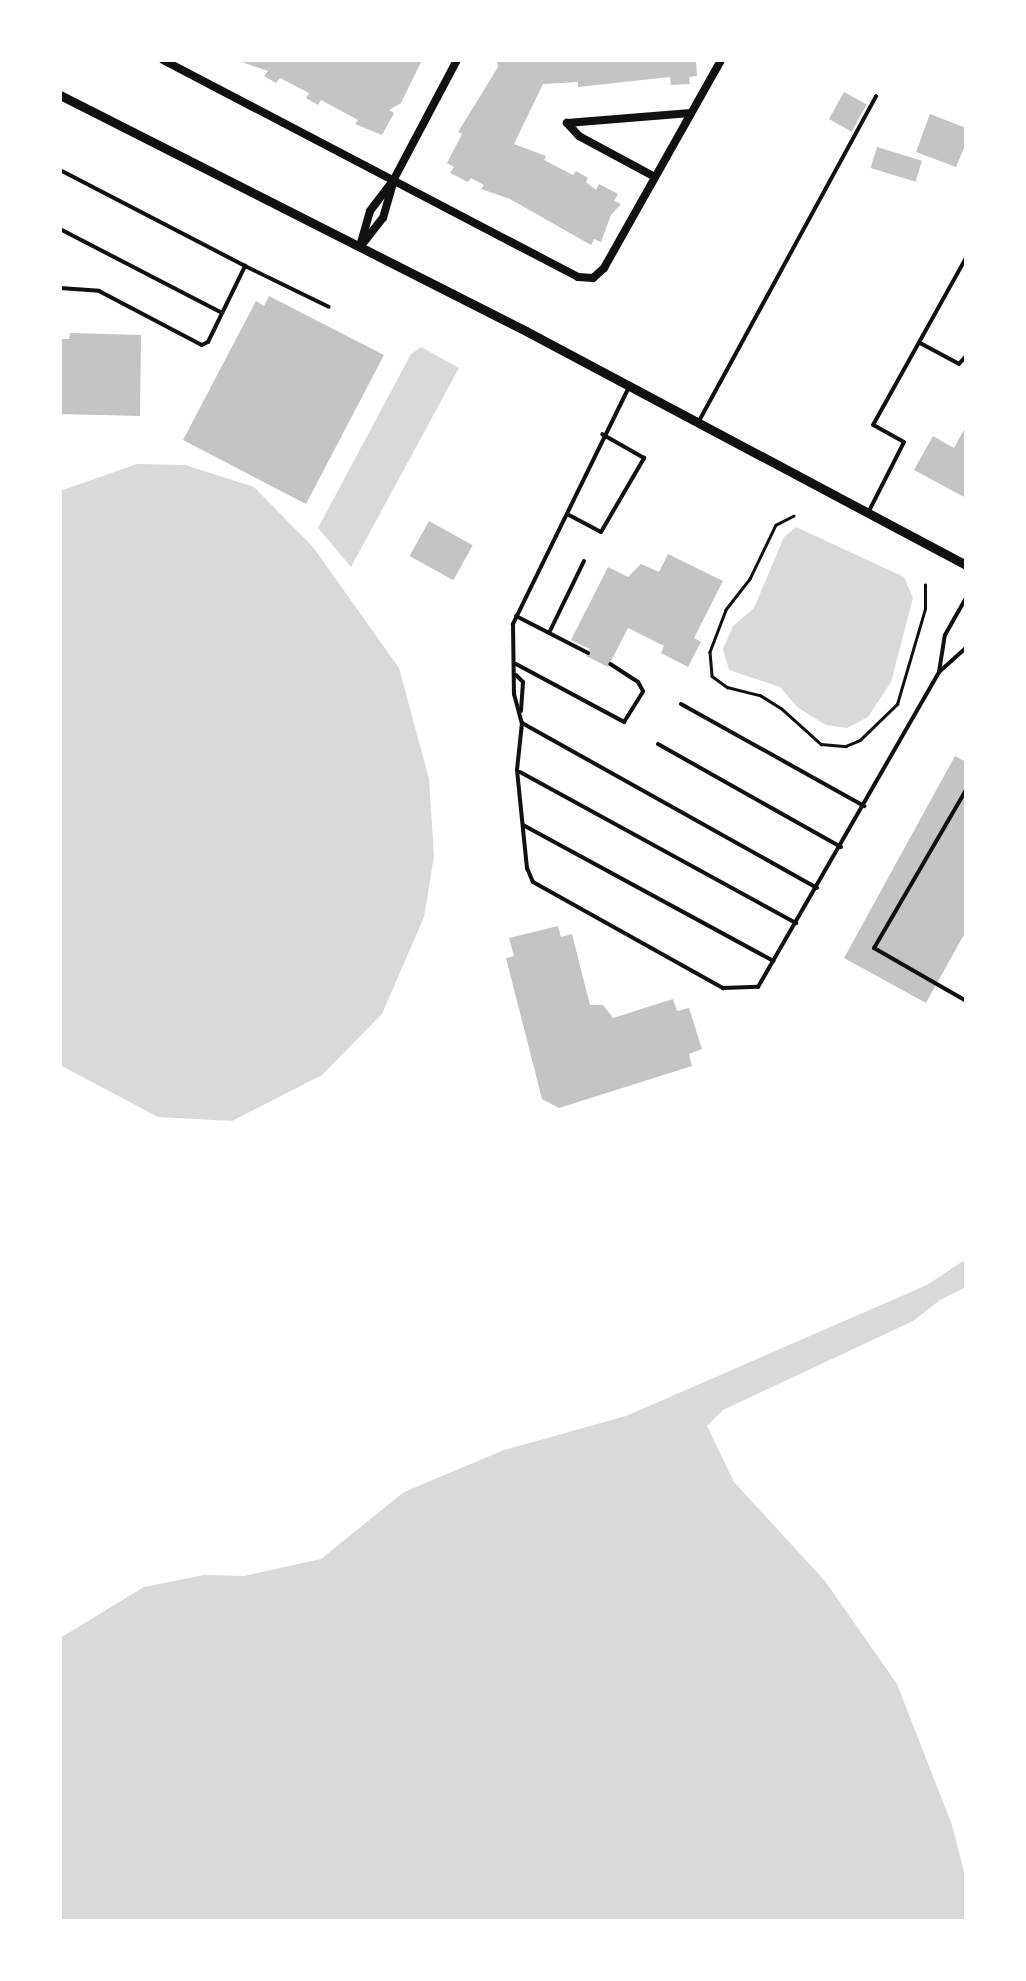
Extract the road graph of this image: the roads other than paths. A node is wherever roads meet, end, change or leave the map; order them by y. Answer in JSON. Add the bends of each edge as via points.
{"nodes":[{"id":1,"x":164,"y":60,"type":"edge"},
{"id":2,"x":457,"y":60,"type":"edge"},
{"id":3,"x":721,"y":60,"type":"edge"},
{"id":4,"x":60,"y":95,"type":"edge"},
{"id":5,"x":876,"y":96,"type":"dead end"},
{"id":6,"x":691,"y":113,"type":"junction"},
{"id":7,"x":60,"y":170,"type":"edge"},
{"id":8,"x":655,"y":177,"type":"junction"},
{"id":9,"x":394,"y":180,"type":"junction"},
{"id":10,"x":60,"y":229,"type":"edge"},
{"id":11,"x":360,"y":246,"type":"junction"},
{"id":12,"x":966,"y":258,"type":"edge"},
{"id":13,"x":245,"y":266,"type":"junction"},
{"id":14,"x":958,"y":278,"type":"junction"},
{"id":15,"x":966,"y":283,"type":"edge"},
{"id":16,"x":60,"y":288,"type":"edge"},
{"id":17,"x":329,"y":307,"type":"dead end"},
{"id":18,"x":222,"y":314,"type":"junction"},
{"id":19,"x":920,"y":342,"type":"junction"},
{"id":20,"x":966,"y":356,"type":"edge"},
{"id":21,"x":630,"y":385,"type":"junction"},
{"id":22,"x":700,"y":421,"type":"junction"},
{"id":23,"x":602,"y":434,"type":"junction"},
{"id":24,"x":868,"y":513,"type":"junction"},
{"id":25,"x":567,"y":514,"type":"junction"},
{"id":26,"x":584,"y":561,"type":"dead end"},
{"id":27,"x":966,"y":565,"type":"edge"},
{"id":28,"x":966,"y":598,"type":"edge"},
{"id":29,"x":516,"y":616,"type":"junction"},
{"id":30,"x":549,"y":633,"type":"junction"},
{"id":31,"x":966,"y":648,"type":"edge"},
{"id":32,"x":588,"y":653,"type":"dead end"},
{"id":33,"x":515,"y":664,"type":"junction"},
{"id":34,"x":610,"y":664,"type":"dead end"},
{"id":35,"x":939,"y":672,"type":"junction"},
{"id":36,"x":516,"y":675,"type":"junction"},
{"id":37,"x":681,"y":704,"type":"dead end"},
{"id":38,"x":521,"y":712,"type":"junction"},
{"id":39,"x":522,"y":723,"type":"junction"},
{"id":40,"x":658,"y":744,"type":"dead end"},
{"id":41,"x":517,"y":770,"type":"junction"},
{"id":42,"x":966,"y":790,"type":"edge"},
{"id":43,"x":864,"y":806,"type":"junction"},
{"id":44,"x":522,"y":824,"type":"junction"},
{"id":45,"x":841,"y":847,"type":"junction"},
{"id":46,"x":817,"y":888,"type":"junction"},
{"id":47,"x":796,"y":923,"type":"junction"},
{"id":48,"x":774,"y":962,"type":"junction"},
{"id":49,"x":966,"y":1000,"type":"edge"}],
"edges":[{"from":1,"to":9,"type":"street"},
{"from":2,"to":9,"type":"street"},
{"from":3,"to":6,"type":"street"},
{"from":4,"to":11,"type":"street"},
{"from":5,"to":22,"type":"lane"},
{"from":6,"to":8,"type":"street"},
{"from":6,"to":8,"type":"street","via":[[567,123]]},
{"from":7,"to":13,"type":"lane"},
{"from":8,"to":9,"type":"street","via":[[592,278],[578,277]]},
{"from":9,"to":11,"type":"street","via":[[370,212]]},
{"from":9,"to":11,"type":"street","via":[[383,218]]},
{"from":10,"to":18,"type":"lane"},
{"from":11,"to":21,"type":"street"},
{"from":12,"to":14,"type":"lane"},
{"from":13,"to":17,"type":"lane"},
{"from":13,"to":18,"type":"lane"},
{"from":14,"to":15,"type":"lane"},
{"from":14,"to":19,"type":"lane"},
{"from":16,"to":18,"type":"lane","via":[[99,292],[202,345]]},
{"from":19,"to":20,"type":"lane","via":[[959,364]]},
{"from":19,"to":24,"type":"lane","via":[[872,425],[904,442]]},
{"from":21,"to":22,"type":"street"},
{"from":21,"to":23,"type":"lane"},
{"from":22,"to":24,"type":"street"},
{"from":23,"to":25,"type":"lane"},
{"from":23,"to":25,"type":"lane","via":[[644,458],[602,532]]},
{"from":24,"to":27,"type":"street"},
{"from":25,"to":29,"type":"lane"},
{"from":26,"to":30,"type":"lane"},
{"from":28,"to":35,"type":"lane","via":[[945,635]]},
{"from":29,"to":30,"type":"lane"},
{"from":29,"to":33,"type":"lane"},
{"from":30,"to":32,"type":"lane"},
{"from":31,"to":35,"type":"lane"},
{"from":33,"to":34,"type":"lane","via":[[624,722],[643,691]]},
{"from":33,"to":36,"type":"lane"},
{"from":35,"to":43,"type":"lane"},
{"from":36,"to":38,"type":"lane"},
{"from":36,"to":38,"type":"lane","via":[[524,682]]},
{"from":37,"to":43,"type":"lane"},
{"from":38,"to":39,"type":"lane"},
{"from":39,"to":41,"type":"lane"},
{"from":39,"to":46,"type":"lane"},
{"from":40,"to":45,"type":"lane"},
{"from":41,"to":44,"type":"lane"},
{"from":41,"to":47,"type":"lane"},
{"from":42,"to":49,"type":"lane","via":[[874,948]]},
{"from":43,"to":45,"type":"lane"},
{"from":44,"to":48,"type":"lane"},
{"from":44,"to":48,"type":"lane","via":[[532,882],[723,988],[758,987]]},
{"from":45,"to":46,"type":"lane"},
{"from":46,"to":47,"type":"lane"},
{"from":47,"to":48,"type":"lane"}]}
